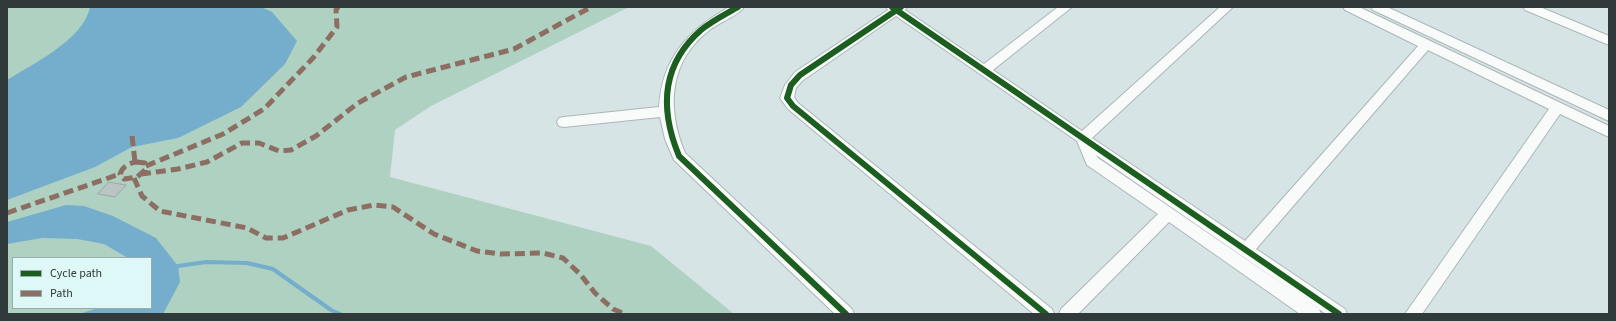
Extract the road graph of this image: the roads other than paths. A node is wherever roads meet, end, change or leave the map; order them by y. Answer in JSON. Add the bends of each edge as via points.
{"nodes":[{"id":1,"x":738,"y":7,"type":"edge"},
{"id":2,"x":1066,"y":7,"type":"edge"},
{"id":3,"x":1227,"y":7,"type":"edge"},
{"id":4,"x":1349,"y":7,"type":"edge"},
{"id":5,"x":1377,"y":7,"type":"edge"},
{"id":6,"x":1529,"y":7,"type":"edge"},
{"id":7,"x":897,"y":8,"type":"edge"},
{"id":8,"x":1364,"y":10,"type":"edge"},
{"id":9,"x":1609,"y":41,"type":"edge"},
{"id":10,"x":1427,"y":44,"type":"junction"},
{"id":11,"x":984,"y":70,"type":"junction"},
{"id":12,"x":1558,"y":107,"type":"junction"},
{"id":13,"x":666,"y":111,"type":"junction"},
{"id":14,"x":1609,"y":116,"type":"edge"},
{"id":15,"x":564,"y":122,"type":"dead end"},
{"id":16,"x":1609,"y":132,"type":"edge"},
{"id":17,"x":1083,"y":138,"type":"junction"},
{"id":18,"x":1168,"y":214,"type":"junction"},
{"id":19,"x":1246,"y":250,"type":"junction"},
{"id":20,"x":846,"y":314,"type":"edge"},
{"id":21,"x":1046,"y":314,"type":"edge"},
{"id":22,"x":1067,"y":314,"type":"edge"},
{"id":23,"x":1313,"y":314,"type":"edge"},
{"id":24,"x":1339,"y":314,"type":"edge"},
{"id":25,"x":1413,"y":314,"type":"edge"}],
"edges":[{"from":1,"to":13,"type":"street","via":[[697,34],[682,54],[671,72]]},
{"from":2,"to":11,"type":"street"},
{"from":3,"to":17,"type":"street"},
{"from":4,"to":8,"type":"street"},
{"from":5,"to":14,"type":"street"},
{"from":6,"to":9,"type":"street"},
{"from":7,"to":11,"type":"street"},
{"from":7,"to":21,"type":"street","via":[[800,75],[789,89],[787,98],[793,106]]},
{"from":8,"to":10,"type":"street"},
{"from":10,"to":12,"type":"street"},
{"from":10,"to":19,"type":"street"},
{"from":11,"to":17,"type":"street"},
{"from":12,"to":16,"type":"street"},
{"from":12,"to":25,"type":"street"},
{"from":13,"to":15,"type":"street"},
{"from":13,"to":20,"type":"street","via":[[666,120],[679,156]]},
{"from":17,"to":18,"type":"street","via":[[1092,162]]},
{"from":17,"to":19,"type":"street"},
{"from":18,"to":22,"type":"street"},
{"from":18,"to":23,"type":"street"},
{"from":19,"to":24,"type":"street"}]}
